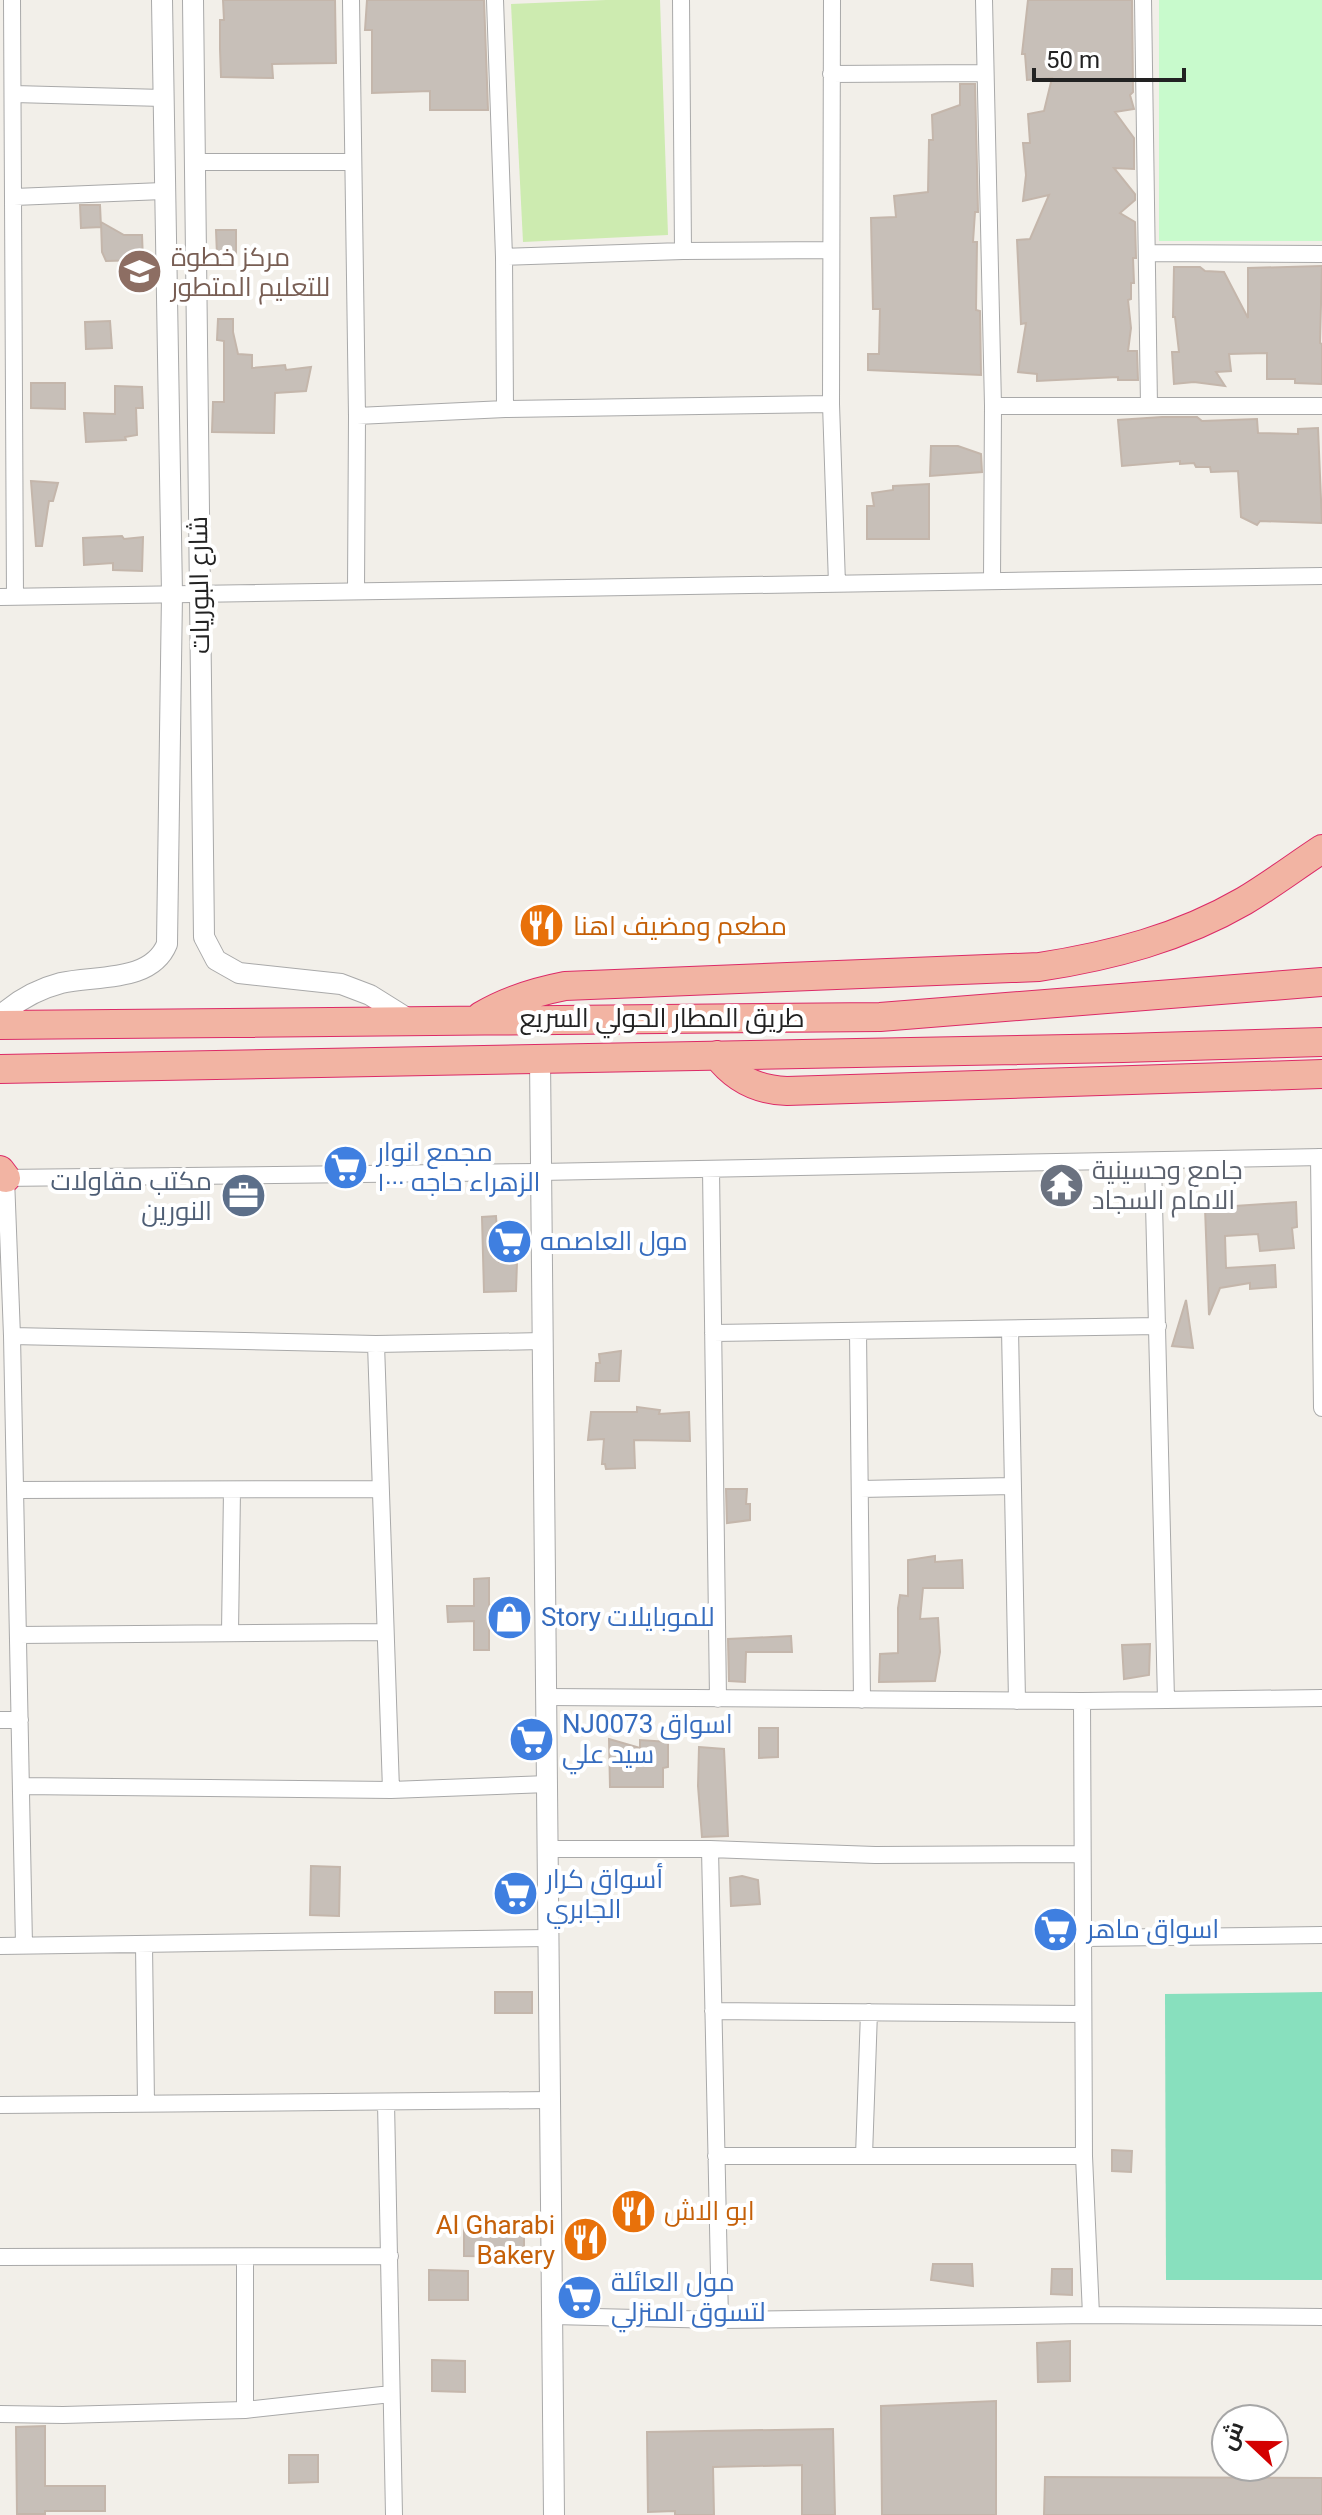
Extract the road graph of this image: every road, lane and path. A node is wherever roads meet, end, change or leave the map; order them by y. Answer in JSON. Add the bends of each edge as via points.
{"nodes":[{"id":1,"x":162,"y":0,"type":"edge"},
{"id":2,"x":193,"y":0,"type":"edge"},
{"id":3,"x":351,"y":0,"type":"edge"},
{"id":4,"x":495,"y":0,"type":"edge"},
{"id":5,"x":681,"y":0,"type":"edge"},
{"id":6,"x":832,"y":0,"type":"edge"},
{"id":7,"x":984,"y":0,"type":"edge"},
{"id":8,"x":1143,"y":0,"type":"edge"},
{"id":9,"x":8,"y":3,"type":"edge"},
{"id":10,"x":985,"y":73,"type":"junction"},
{"id":11,"x":831,"y":74,"type":"junction"},
{"id":12,"x":14,"y":94,"type":"junction"},
{"id":13,"x":163,"y":98,"type":"junction"},
{"id":14,"x":194,"y":162,"type":"junction"},
{"id":15,"x":352,"y":162,"type":"junction"},
{"id":16,"x":163,"y":191,"type":"junction"},
{"id":17,"x":14,"y":197,"type":"junction"},
{"id":18,"x":831,"y":250,"type":"junction"},
{"id":19,"x":683,"y":251,"type":"junction"},
{"id":20,"x":1147,"y":253,"type":"junction"},
{"id":21,"x":1322,"y":254,"type":"edge"},
{"id":22,"x":504,"y":257,"type":"junction"},
{"id":23,"x":7,"y":276,"type":"edge"},
{"id":24,"x":831,"y":404,"type":"junction"},
{"id":25,"x":993,"y":406,"type":"junction"},
{"id":26,"x":1149,"y":406,"type":"junction"},
{"id":27,"x":1322,"y":406,"type":"edge"},
{"id":28,"x":505,"y":409,"type":"junction"},
{"id":29,"x":357,"y":416,"type":"junction"},
{"id":30,"x":7,"y":424,"type":"edge"},
{"id":31,"x":1322,"y":576,"type":"edge"},
{"id":32,"x":992,"y":581,"type":"junction"},
{"id":33,"x":837,"y":584,"type":"junction"},
{"id":34,"x":356,"y":591,"type":"junction"},
{"id":35,"x":172,"y":594,"type":"junction"},
{"id":36,"x":199,"y":594,"type":"junction"},
{"id":37,"x":8,"y":597,"type":"edge"},
{"id":38,"x":1322,"y":849,"type":"edge"},
{"id":39,"x":1322,"y":982,"type":"edge"},
{"id":40,"x":0,"y":1016,"type":"edge"},
{"id":41,"x":476,"y":1019,"type":"junction"},
{"id":42,"x":410,"y":1020,"type":"junction"},
{"id":43,"x":0,"y":1025,"type":"edge"},
{"id":44,"x":1322,"y":1042,"type":"edge"},
{"id":45,"x":717,"y":1055,"type":"junction"},
{"id":46,"x":540,"y":1059,"type":"junction"},
{"id":47,"x":0,"y":1069,"type":"edge"},
{"id":48,"x":1322,"y":1074,"type":"edge"},
{"id":49,"x":1320,"y":1157,"type":"edge"},
{"id":50,"x":1153,"y":1162,"type":"junction"},
{"id":51,"x":711,"y":1169,"type":"junction"},
{"id":52,"x":540,"y":1172,"type":"junction"},
{"id":53,"x":2,"y":1175,"type":"edge"},
{"id":54,"x":1158,"y":1326,"type":"junction"},
{"id":55,"x":1010,"y":1329,"type":"junction"},
{"id":56,"x":1322,"y":1329,"type":"edge"},
{"id":57,"x":858,"y":1331,"type":"junction"},
{"id":58,"x":713,"y":1333,"type":"junction"},
{"id":59,"x":12,"y":1336,"type":"junction"},
{"id":60,"x":543,"y":1341,"type":"junction"},
{"id":61,"x":376,"y":1344,"type":"junction"},
{"id":62,"x":1322,"y":1408,"type":"edge"},
{"id":63,"x":1013,"y":1486,"type":"junction"},
{"id":64,"x":380,"y":1489,"type":"junction"},
{"id":65,"x":860,"y":1489,"type":"junction"},
{"id":66,"x":15,"y":1490,"type":"junction"},
{"id":67,"x":232,"y":1490,"type":"junction"},
{"id":68,"x":385,"y":1632,"type":"junction"},
{"id":69,"x":230,"y":1633,"type":"junction"},
{"id":70,"x":18,"y":1635,"type":"junction"},
{"id":71,"x":547,"y":1697,"type":"junction"},
{"id":72,"x":1322,"y":1698,"type":"edge"},
{"id":73,"x":718,"y":1699,"type":"junction"},
{"id":74,"x":862,"y":1700,"type":"junction"},
{"id":75,"x":1166,"y":1700,"type":"junction"},
{"id":76,"x":1017,"y":1701,"type":"junction"},
{"id":77,"x":1082,"y":1701,"type":"junction"},
{"id":78,"x":0,"y":1720,"type":"edge"},
{"id":79,"x":20,"y":1720,"type":"junction"},
{"id":80,"x":548,"y":1784,"type":"junction"},
{"id":81,"x":21,"y":1786,"type":"junction"},
{"id":82,"x":391,"y":1790,"type":"junction"},
{"id":83,"x":548,"y":1849,"type":"junction"},
{"id":84,"x":710,"y":1849,"type":"junction"},
{"id":85,"x":1082,"y":1854,"type":"junction"},
{"id":86,"x":1322,"y":1935,"type":"edge"},
{"id":87,"x":549,"y":1938,"type":"junction"},
{"id":88,"x":1083,"y":1938,"type":"junction"},
{"id":89,"x":144,"y":1944,"type":"junction"},
{"id":90,"x":24,"y":1945,"type":"junction"},
{"id":91,"x":0,"y":1946,"type":"edge"},
{"id":92,"x":713,"y":2011,"type":"junction"},
{"id":93,"x":869,"y":2012,"type":"junction"},
{"id":94,"x":1083,"y":2014,"type":"junction"},
{"id":95,"x":551,"y":2100,"type":"junction"},
{"id":96,"x":386,"y":2102,"type":"junction"},
{"id":97,"x":146,"y":2104,"type":"junction"},
{"id":98,"x":0,"y":2105,"type":"edge"},
{"id":99,"x":716,"y":2156,"type":"junction"},
{"id":100,"x":864,"y":2156,"type":"junction"},
{"id":101,"x":1084,"y":2156,"type":"junction"},
{"id":102,"x":390,"y":2256,"type":"junction"},
{"id":103,"x":0,"y":2257,"type":"edge"},
{"id":104,"x":245,"y":2258,"type":"junction"},
{"id":105,"x":1091,"y":2315,"type":"junction"},
{"id":106,"x":553,"y":2316,"type":"junction"},
{"id":107,"x":1322,"y":2317,"type":"edge"},
{"id":108,"x":720,"y":2320,"type":"junction"},
{"id":109,"x":391,"y":2394,"type":"junction"},
{"id":110,"x":245,"y":2410,"type":"junction"},
{"id":111,"x":0,"y":2414,"type":"edge"},
{"id":112,"x":394,"y":2515,"type":"edge"},
{"id":113,"x":554,"y":2515,"type":"edge"}],
"edges":[{"from":1,"to":13,"type":"street","name":"شارع البوريات"},
{"from":2,"to":14,"type":"street","name":"شارع البوريات"},
{"from":3,"to":15,"type":"street"},
{"from":4,"to":22,"type":"street"},
{"from":5,"to":19,"type":"street"},
{"from":6,"to":11,"type":"street"},
{"from":7,"to":10,"type":"street"},
{"from":8,"to":20,"type":"street"},
{"from":9,"to":12,"type":"street"},
{"from":10,"to":11,"type":"street"},
{"from":10,"to":25,"type":"street"},
{"from":11,"to":18,"type":"street"},
{"from":12,"to":13,"type":"street"},
{"from":12,"to":17,"type":"street"},
{"from":13,"to":16,"type":"street","name":"شارع البوريات"},
{"from":14,"to":15,"type":"street"},
{"from":14,"to":36,"type":"street","name":"شارع البوريات"},
{"from":15,"to":29,"type":"street"},
{"from":16,"to":17,"type":"street"},
{"from":16,"to":35,"type":"street","name":"شارع البوريات"},
{"from":17,"to":23,"type":"street"},
{"from":18,"to":19,"type":"street"},
{"from":18,"to":24,"type":"street"},
{"from":19,"to":22,"type":"street"},
{"from":20,"to":21,"type":"street"},
{"from":20,"to":26,"type":"street"},
{"from":22,"to":28,"type":"street"},
{"from":23,"to":30,"type":"street"},
{"from":24,"to":28,"type":"street"},
{"from":24,"to":33,"type":"street"},
{"from":25,"to":26,"type":"street"},
{"from":25,"to":32,"type":"street"},
{"from":26,"to":27,"type":"street"},
{"from":28,"to":29,"type":"street"},
{"from":29,"to":34,"type":"street"},
{"from":30,"to":37,"type":"street"},
{"from":31,"to":32,"type":"street"},
{"from":32,"to":33,"type":"street"},
{"from":33,"to":34,"type":"street"},
{"from":34,"to":36,"type":"street"},
{"from":35,"to":36,"type":"street"},
{"from":35,"to":37,"type":"street"},
{"from":35,"to":40,"type":"street","name":"شارع البوريات","via":[[164,952],[143,970],[44,988]]},
{"from":36,"to":42,"type":"street","name":"شارع البوريات","via":[[202,924],[208,949],[226,968],[239,973],[341,984]]},
{"from":38,"to":41,"type":"highway","via":[[1196,925],[1093,958],[1039,967],[565,986],[504,1003]]},
{"from":39,"to":41,"type":"highway","name":"طريق المطار الحولي السريع","via":[[880,1017]]},
{"from":41,"to":42,"type":"highway","name":"طريق المطار الحولي السريع"},
{"from":42,"to":43,"type":"highway","name":"طريق المطار الحولي السريع"},
{"from":44,"to":45,"type":"highway","name":"طريق المطار الحولي السريع"},
{"from":45,"to":46,"type":"highway","name":"طريق المطار الحولي السريع"},
{"from":45,"to":48,"type":"highway","via":[[747,1083],[787,1091]]},
{"from":46,"to":47,"type":"highway","name":"طريق المطار الحولي السريع"},
{"from":46,"to":52,"type":"street"},
{"from":49,"to":50,"type":"street"},
{"from":49,"to":56,"type":"street"},
{"from":50,"to":51,"type":"street"},
{"from":50,"to":54,"type":"street"},
{"from":51,"to":52,"type":"street"},
{"from":51,"to":58,"type":"street"},
{"from":52,"to":53,"type":"street"},
{"from":52,"to":60,"type":"street"},
{"from":53,"to":59,"type":"street"},
{"from":54,"to":55,"type":"street"},
{"from":54,"to":75,"type":"street"},
{"from":55,"to":57,"type":"street"},
{"from":55,"to":63,"type":"street"},
{"from":56,"to":62,"type":"street"},
{"from":57,"to":58,"type":"street"},
{"from":57,"to":65,"type":"street"},
{"from":58,"to":73,"type":"street"},
{"from":59,"to":61,"type":"street"},
{"from":59,"to":66,"type":"street"},
{"from":60,"to":61,"type":"street"},
{"from":60,"to":71,"type":"street"},
{"from":61,"to":64,"type":"street"},
{"from":63,"to":65,"type":"street"},
{"from":63,"to":76,"type":"street"},
{"from":64,"to":67,"type":"street"},
{"from":64,"to":68,"type":"street"},
{"from":65,"to":74,"type":"street"},
{"from":66,"to":67,"type":"street"},
{"from":66,"to":70,"type":"street"},
{"from":67,"to":69,"type":"street"},
{"from":68,"to":69,"type":"street"},
{"from":68,"to":82,"type":"street"},
{"from":69,"to":70,"type":"street"},
{"from":70,"to":79,"type":"street"},
{"from":71,"to":73,"type":"street"},
{"from":71,"to":80,"type":"street"},
{"from":72,"to":75,"type":"street"},
{"from":73,"to":74,"type":"street"},
{"from":74,"to":76,"type":"street"},
{"from":75,"to":77,"type":"street"},
{"from":76,"to":77,"type":"street"},
{"from":77,"to":85,"type":"street"},
{"from":78,"to":79,"type":"street"},
{"from":79,"to":81,"type":"street"},
{"from":80,"to":82,"type":"street"},
{"from":80,"to":83,"type":"street"},
{"from":81,"to":82,"type":"street"},
{"from":81,"to":90,"type":"street"},
{"from":83,"to":84,"type":"street"},
{"from":83,"to":87,"type":"street"},
{"from":84,"to":85,"type":"street"},
{"from":84,"to":92,"type":"street"},
{"from":85,"to":88,"type":"street"},
{"from":86,"to":88,"type":"street"},
{"from":87,"to":89,"type":"street"},
{"from":87,"to":95,"type":"street"},
{"from":88,"to":94,"type":"street"},
{"from":89,"to":90,"type":"street"},
{"from":89,"to":97,"type":"street"},
{"from":90,"to":91,"type":"street"},
{"from":92,"to":93,"type":"street"},
{"from":92,"to":99,"type":"street"},
{"from":93,"to":94,"type":"street"},
{"from":93,"to":100,"type":"street"},
{"from":94,"to":101,"type":"street"},
{"from":95,"to":96,"type":"street"},
{"from":95,"to":106,"type":"street"},
{"from":96,"to":97,"type":"street"},
{"from":96,"to":102,"type":"street"},
{"from":97,"to":98,"type":"street"},
{"from":99,"to":100,"type":"street"},
{"from":99,"to":108,"type":"street"},
{"from":100,"to":101,"type":"street"},
{"from":101,"to":105,"type":"street"},
{"from":102,"to":104,"type":"street"},
{"from":102,"to":109,"type":"street"},
{"from":103,"to":104,"type":"street"},
{"from":104,"to":110,"type":"street"},
{"from":105,"to":107,"type":"street"},
{"from":105,"to":108,"type":"street"},
{"from":106,"to":108,"type":"street"},
{"from":106,"to":113,"type":"street"},
{"from":109,"to":110,"type":"street"},
{"from":109,"to":112,"type":"street"},
{"from":110,"to":111,"type":"street"}]}
